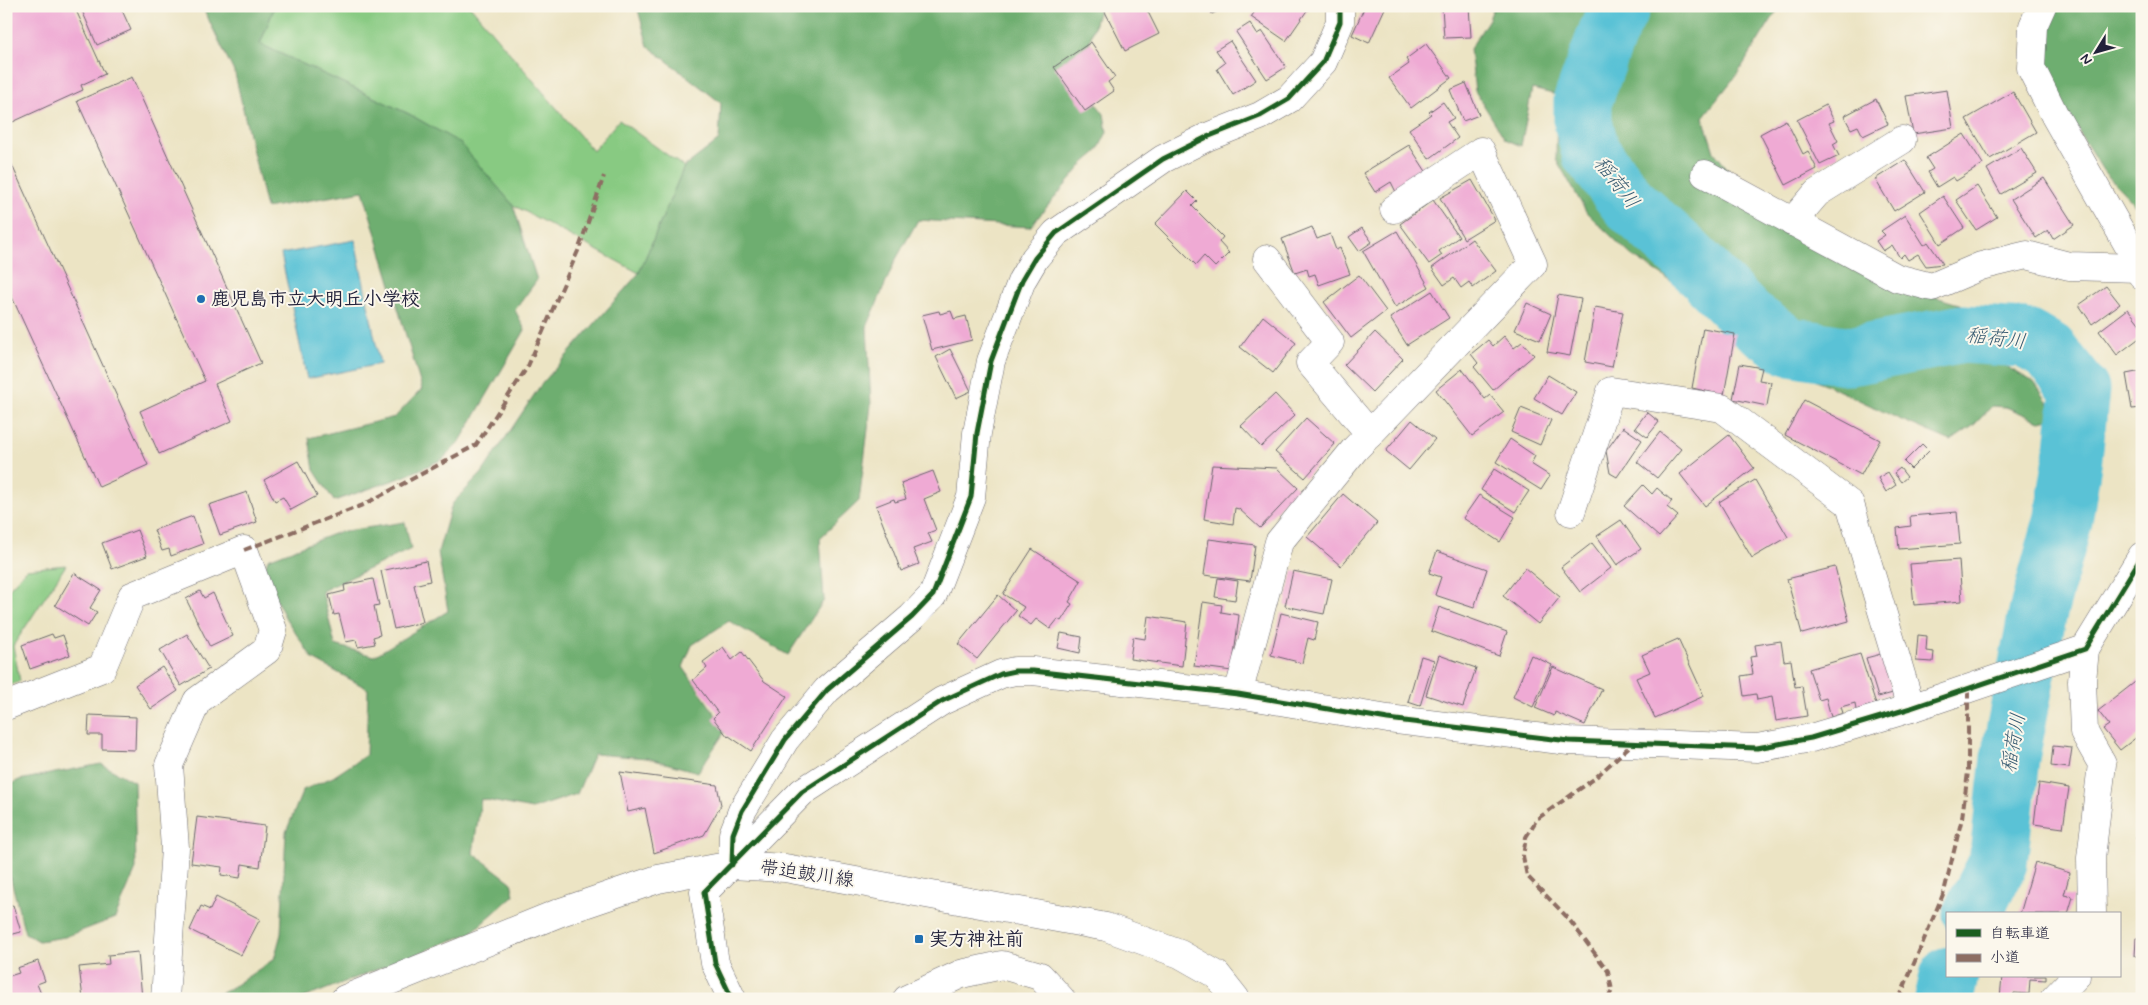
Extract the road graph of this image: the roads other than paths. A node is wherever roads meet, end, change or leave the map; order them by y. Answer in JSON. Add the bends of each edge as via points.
{"nodes":[{"id":1,"x":1340,"y":6,"type":"edge"},
{"id":2,"x":2042,"y":6,"type":"edge"},
{"id":3,"x":1902,"y":140,"type":"dead end"},
{"id":4,"x":1705,"y":174,"type":"dead end"},
{"id":5,"x":1394,"y":209,"type":"dead end"},
{"id":6,"x":1792,"y":222,"type":"junction"},
{"id":7,"x":1267,"y":259,"type":"dead end"},
{"id":8,"x":2140,"y":271,"type":"edge"},
{"id":9,"x":1370,"y":434,"type":"junction"},
{"id":10,"x":1570,"y":512,"type":"dead end"},
{"id":11,"x":2142,"y":556,"type":"edge"},
{"id":12,"x":2076,"y":651,"type":"junction"},
{"id":13,"x":1238,"y":694,"type":"junction"},
{"id":14,"x":6,"y":706,"type":"edge"},
{"id":15,"x":1911,"y":708,"type":"junction"},
{"id":16,"x":732,"y":866,"type":"junction"},
{"id":17,"x":2092,"y":912,"type":"edge"},
{"id":18,"x":2074,"y":978,"type":"edge"},
{"id":19,"x":165,"y":999,"type":"edge"},
{"id":20,"x":345,"y":999,"type":"edge"},
{"id":21,"x":732,"y":999,"type":"edge"},
{"id":22,"x":907,"y":999,"type":"edge"},
{"id":23,"x":1061,"y":999,"type":"edge"},
{"id":24,"x":1236,"y":999,"type":"edge"},
{"id":25,"x":2054,"y":999,"type":"edge"}],
"edges":[{"from":1,"to":16,"type":"street","via":[[1340,22],[1323,62],[1289,99],[1260,116],[1163,159],[1056,234],[1035,258],[1022,280],[991,360],[977,433],[971,497],[933,595],[827,690],[785,740],[742,811],[733,834]]},
{"from":2,"to":8,"type":"street","via":[[2033,26],[2031,68]]},
{"from":3,"to":6,"type":"street","via":[[1817,193]]},
{"from":4,"to":6,"type":"street"},
{"from":5,"to":9,"type":"street","via":[[1481,151],[1533,264]]},
{"from":6,"to":8,"type":"street","via":[[1897,278],[1932,288],[1981,266],[2027,255],[2069,266]]},
{"from":7,"to":9,"type":"street","via":[[1330,342],[1310,363]]},
{"from":9,"to":13,"type":"street","via":[[1279,542]]},
{"from":10,"to":15,"type":"street","via":[[1611,391],[1722,408],[1850,504]]},
{"from":11,"to":12,"type":"street"},
{"from":12,"to":15,"type":"street"},
{"from":12,"to":17,"type":"street","via":[[2082,682],[2084,732],[2102,764],[2091,858]]},
{"from":13,"to":15,"type":"street","via":[[1388,719],[1569,741],[1757,748],[1811,738]]},
{"from":13,"to":16,"type":"street","via":[[1033,670],[1002,674],[942,701],[802,792]]},
{"from":14,"to":19,"type":"street","via":[[102,668],[132,596],[244,550],[273,630],[267,650],[197,701],[169,765],[175,848]]},
{"from":16,"to":20,"type":"street","name":"帯迫皷川線","via":[[658,879],[561,912]]},
{"from":16,"to":21,"type":"street","via":[[704,892],[715,963]]},
{"from":16,"to":24,"type":"street","name":"帯迫皷川線","via":[[785,868],[1106,927],[1180,954],[1217,975]]},
{"from":18,"to":25,"type":"street"},
{"from":22,"to":23,"type":"street","via":[[961,974],[1002,965],[1040,976]]}]}
